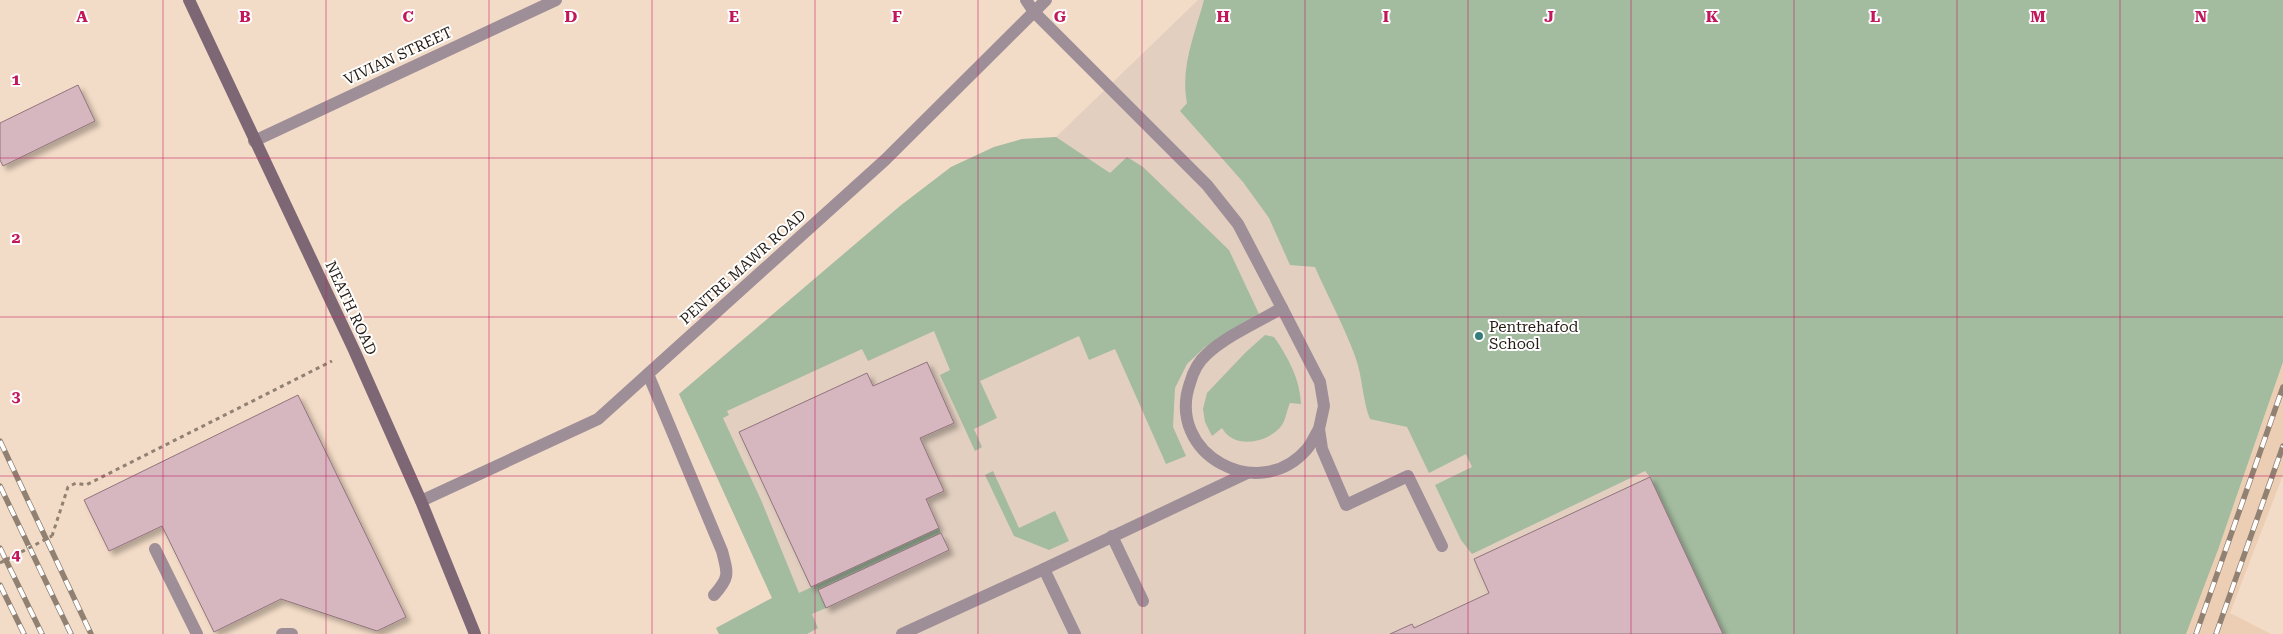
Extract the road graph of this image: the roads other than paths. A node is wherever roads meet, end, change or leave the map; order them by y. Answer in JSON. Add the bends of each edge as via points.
{"nodes":[{"id":1,"x":190,"y":0,"type":"edge"},
{"id":2,"x":556,"y":0,"type":"edge"},
{"id":3,"x":1026,"y":0,"type":"edge"},
{"id":4,"x":1046,"y":0,"type":"edge"},
{"id":5,"x":1034,"y":12,"type":"junction"},
{"id":6,"x":254,"y":141,"type":"junction"},
{"id":7,"x":1282,"y":308,"type":"junction"},
{"id":8,"x":648,"y":374,"type":"junction"},
{"id":9,"x":1319,"y":429,"type":"junction"},
{"id":10,"x":1247,"y":473,"type":"junction"},
{"id":11,"x":421,"y":501,"type":"junction"},
{"id":12,"x":1112,"y":536,"type":"junction"},
{"id":13,"x":1442,"y":546,"type":"dead end"},
{"id":14,"x":156,"y":549,"type":"dead end"},
{"id":15,"x":1044,"y":568,"type":"junction"},
{"id":16,"x":714,"y":595,"type":"dead end"},
{"id":17,"x":1143,"y":601,"type":"dead end"},
{"id":18,"x":197,"y":634,"type":"edge"},
{"id":19,"x":282,"y":634,"type":"edge"},
{"id":20,"x":292,"y":634,"type":"edge"},
{"id":21,"x":475,"y":634,"type":"edge"},
{"id":22,"x":902,"y":634,"type":"edge"},
{"id":23,"x":1075,"y":634,"type":"edge"}],
"edges":[{"from":1,"to":6,"type":"main road","name":"NEATH ROAD"},
{"from":2,"to":6,"type":"street","name":"VIVIAN STREET"},
{"from":3,"to":5,"type":"street"},
{"from":4,"to":5,"type":"street","name":"PENTRE MAWR ROAD"},
{"from":5,"to":7,"type":"street","via":[[1207,185],[1238,224]]},
{"from":5,"to":8,"type":"street","name":"PENTRE MAWR ROAD","via":[[886,160]]},
{"from":6,"to":11,"type":"main road","name":"NEATH ROAD","via":[[354,350]]},
{"from":7,"to":9,"type":"street","via":[[1320,382],[1324,406]]},
{"from":7,"to":10,"type":"street","via":[[1207,354],[1193,372],[1186,393],[1186,415],[1193,437],[1207,455],[1226,467]]},
{"from":8,"to":11,"type":"street","name":"PENTRE MAWR ROAD","via":[[598,419]]},
{"from":8,"to":16,"type":"street","via":[[722,551],[726,580]]},
{"from":9,"to":10,"type":"street","via":[[1308,448],[1291,463],[1270,472]]},
{"from":9,"to":13,"type":"street","via":[[1322,449],[1346,505],[1408,476]]},
{"from":10,"to":12,"type":"street"},
{"from":11,"to":21,"type":"main road","name":"NEATH ROAD"},
{"from":12,"to":15,"type":"street"},
{"from":12,"to":17,"type":"street"},
{"from":14,"to":18,"type":"street"},
{"from":15,"to":22,"type":"street"},
{"from":15,"to":23,"type":"street"},
{"from":19,"to":20,"type":"street"}]}
